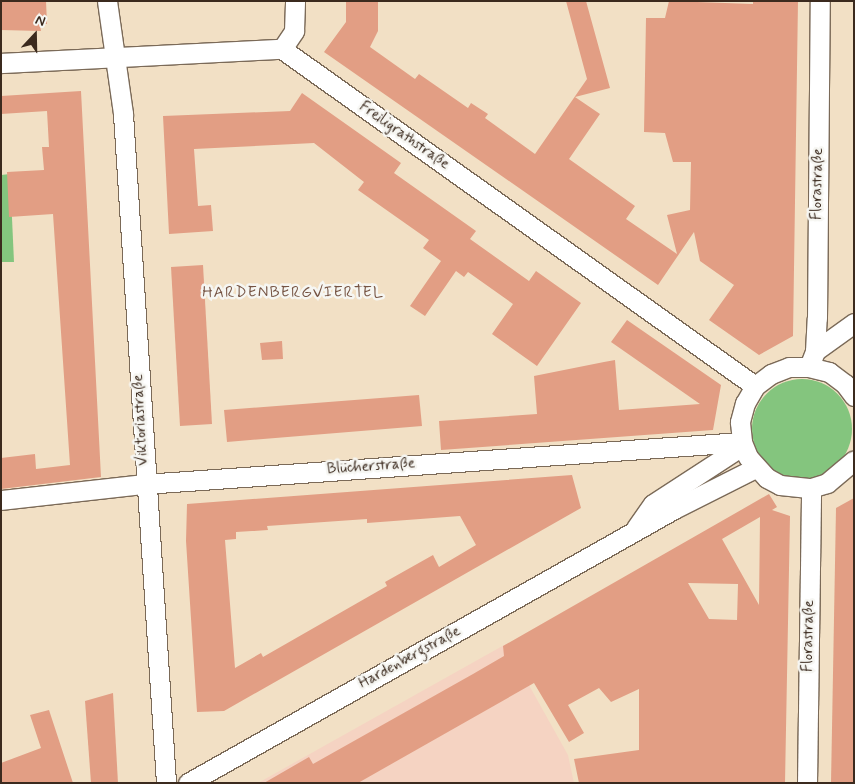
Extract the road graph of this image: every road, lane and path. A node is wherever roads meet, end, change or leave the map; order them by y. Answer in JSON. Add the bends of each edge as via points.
{"nodes":[{"id":1,"x":107,"y":1,"type":"edge"},
{"id":2,"x":295,"y":1,"type":"edge"},
{"id":3,"x":820,"y":1,"type":"edge"},
{"id":4,"x":282,"y":49,"type":"junction"},
{"id":5,"x":115,"y":58,"type":"junction"},
{"id":6,"x":1,"y":63,"type":"edge"},
{"id":7,"x":854,"y":323,"type":"edge"},
{"id":8,"x":812,"y":359,"type":"junction"},
{"id":9,"x":756,"y":386,"type":"junction"},
{"id":10,"x":854,"y":396,"type":"edge"},
{"id":11,"x":742,"y":444,"type":"junction"},
{"id":12,"x":854,"y":460,"type":"edge"},
{"id":13,"x":755,"y":468,"type":"junction"},
{"id":14,"x":144,"y":484,"type":"junction"},
{"id":15,"x":811,"y":488,"type":"junction"},
{"id":16,"x":1,"y":500,"type":"edge"},
{"id":17,"x":632,"y":533,"type":"junction"},
{"id":18,"x":166,"y":783,"type":"edge"},
{"id":19,"x":188,"y":783,"type":"edge"},
{"id":20,"x":807,"y":783,"type":"edge"}],
"edges":[{"from":1,"to":5,"type":"street","name":"Viktoriastraße"},
{"from":2,"to":4,"type":"street","via":[[294,31]]},
{"from":3,"to":8,"type":"street","name":"Florastraße"},
{"from":4,"to":5,"type":"street"},
{"from":4,"to":9,"type":"street","name":"Freiligrathstraße"},
{"from":5,"to":6,"type":"street"},
{"from":5,"to":14,"type":"street","name":"Viktoriastraße","via":[[123,114]]},
{"from":7,"to":8,"type":"street"},
{"from":8,"to":9,"type":"street","via":[[771,374]]},
{"from":8,"to":10,"type":"street","via":[[845,384]]},
{"from":9,"to":11,"type":"street","via":[[745,403],[740,422]]},
{"from":11,"to":13,"type":"street"},
{"from":11,"to":14,"type":"street","name":"Blücherstraße"},
{"from":11,"to":17,"type":"street","name":"Hardenbergstraße","via":[[653,504]]},
{"from":12,"to":15,"type":"street","via":[[828,483]]},
{"from":13,"to":15,"type":"street","via":[[780,485]]},
{"from":13,"to":17,"type":"street","name":"Hardenbergstraße"},
{"from":14,"to":16,"type":"street","name":"Blücherstraße"},
{"from":14,"to":18,"type":"street","name":"Viktoriastraße"},
{"from":15,"to":20,"type":"street","name":"Florastraße"},
{"from":17,"to":19,"type":"street","name":"Hardenbergstraße"}]}
